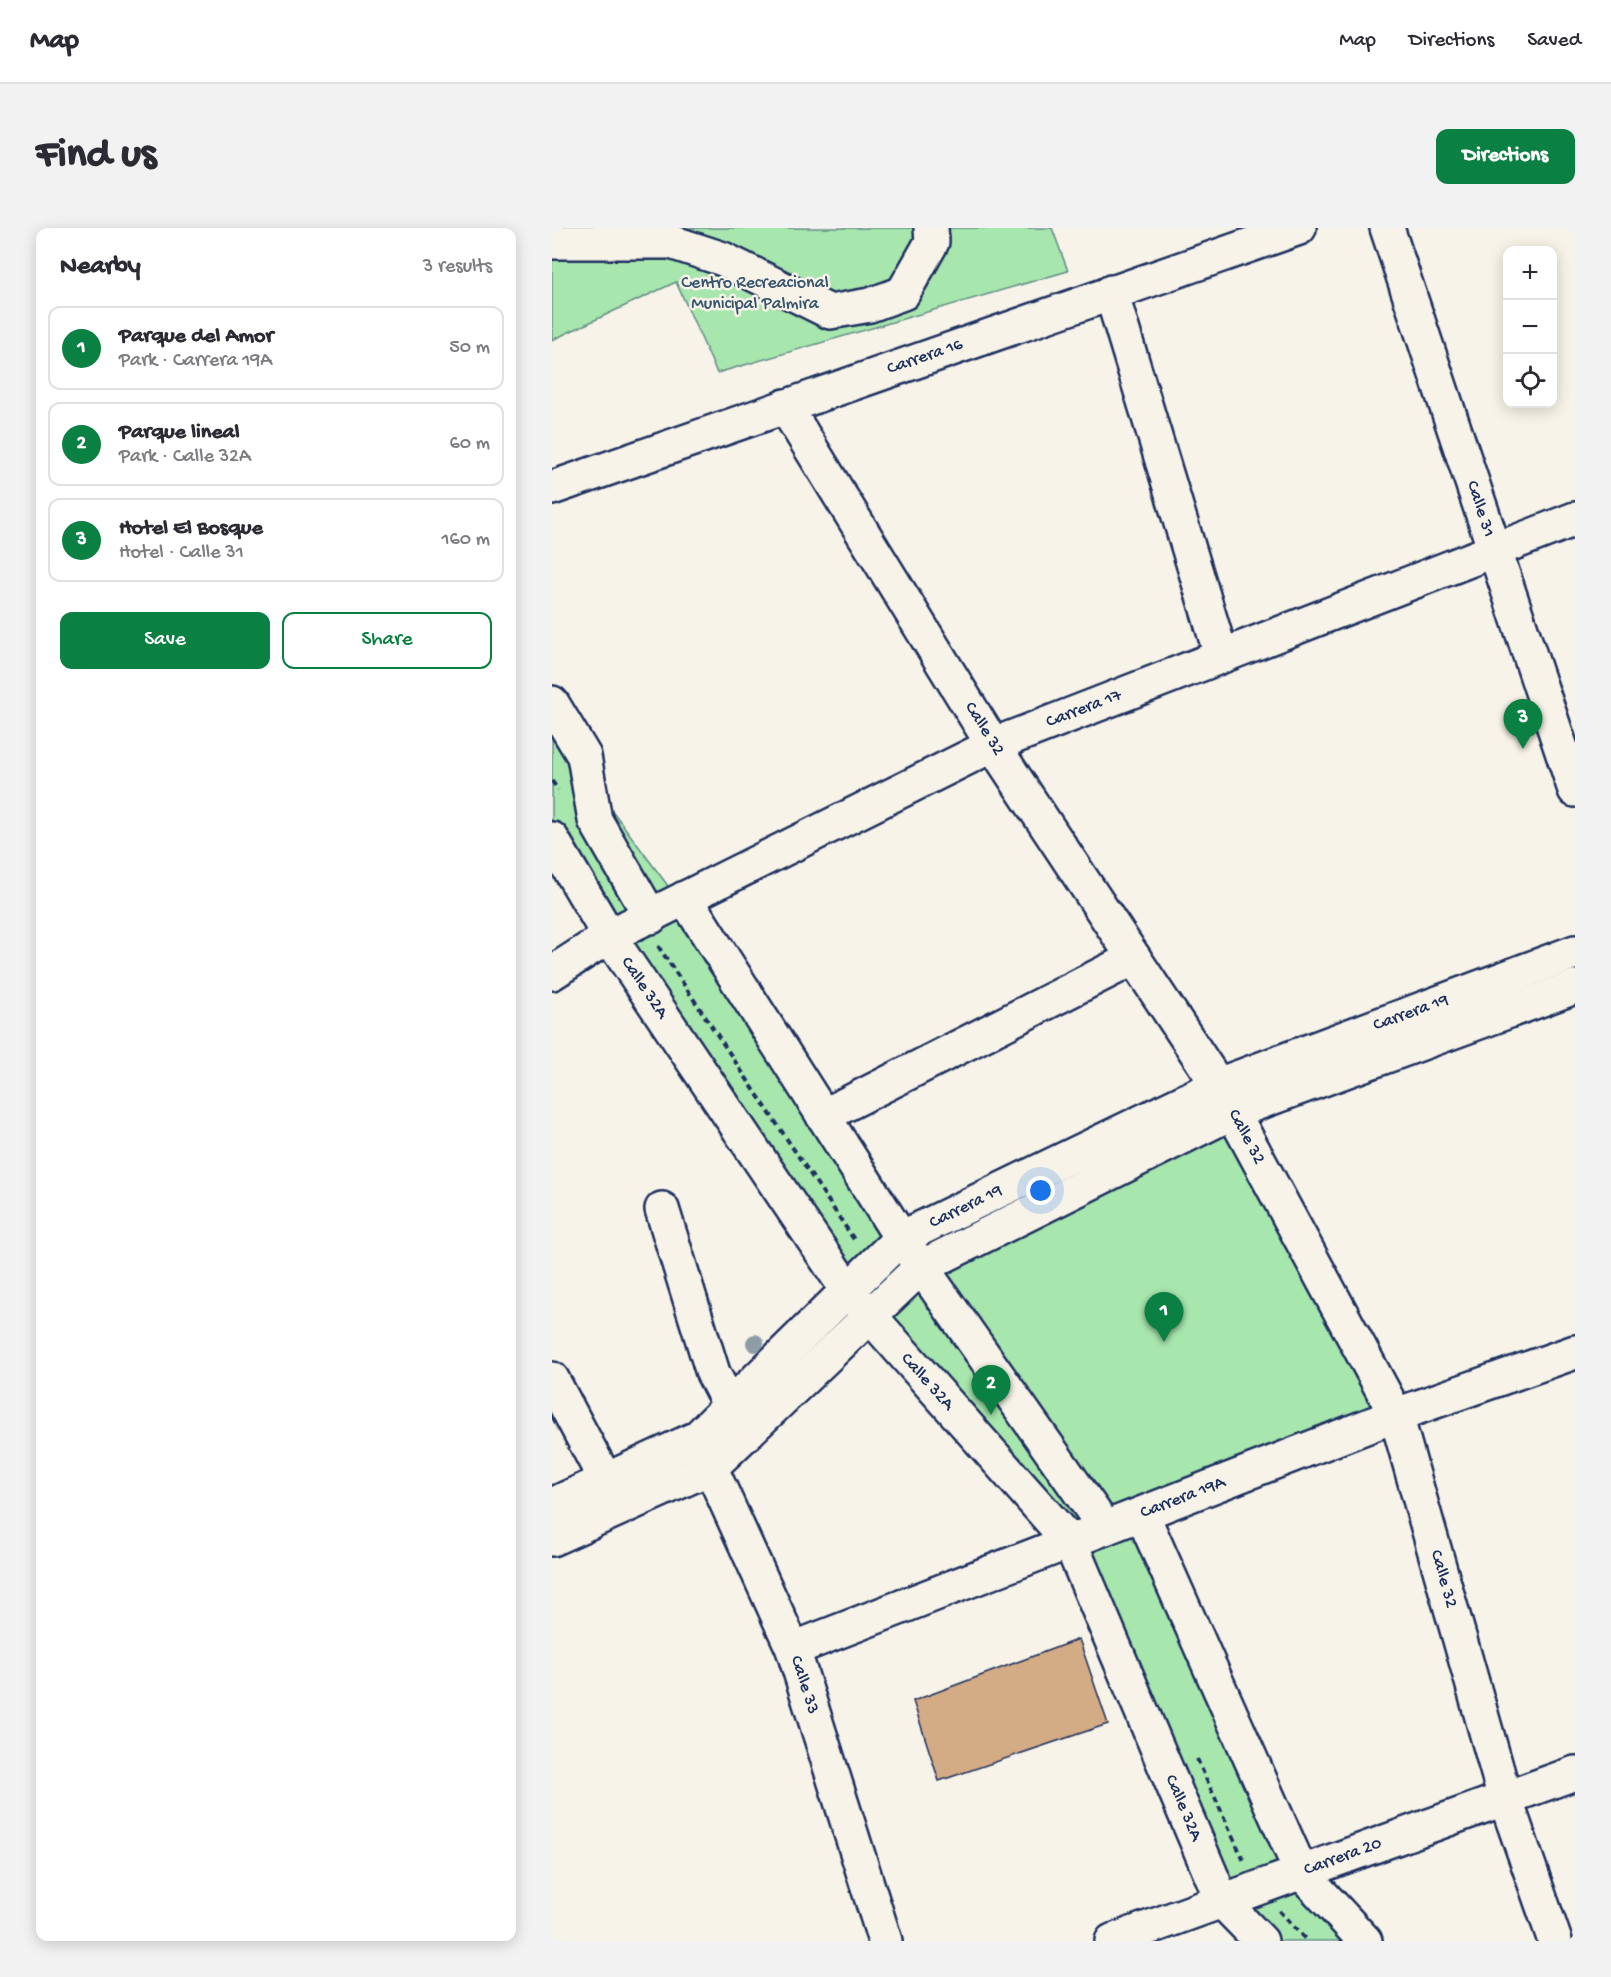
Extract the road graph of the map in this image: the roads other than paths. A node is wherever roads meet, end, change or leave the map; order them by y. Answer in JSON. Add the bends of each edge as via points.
{"nodes":[{"id":1,"x":931,"y":228,"type":"edge"},
{"id":2,"x":1299,"y":228,"type":"edge"},
{"id":3,"x":1387,"y":228,"type":"edge"},
{"id":4,"x":552,"y":242,"type":"edge"},
{"id":5,"x":1111,"y":292,"type":"junction"},
{"id":6,"x":785,"y":406,"type":"junction"},
{"id":7,"x":552,"y":488,"type":"edge"},
{"id":8,"x":1575,"y":519,"type":"edge"},
{"id":9,"x":1493,"y":549,"type":"junction"},
{"id":10,"x":1221,"y":655,"type":"junction"},
{"id":11,"x":552,"y":704,"type":"edge"},
{"id":12,"x":993,"y":745,"type":"junction"},
{"id":13,"x":1575,"y":790,"type":"edge"},
{"id":14,"x":552,"y":839,"type":"edge"},
{"id":15,"x":685,"y":898,"type":"junction"},
{"id":16,"x":651,"y":916,"type":"junction"},
{"id":17,"x":609,"y":936,"type":"junction"},
{"id":18,"x":1575,"y":952,"type":"edge"},
{"id":19,"x":1134,"y":958,"type":"junction"},
{"id":20,"x":552,"y":973,"type":"edge"},
{"id":21,"x":1575,"y":987,"type":"edge"},
{"id":22,"x":1225,"y":1098,"type":"junction"},
{"id":23,"x":823,"y":1116,"type":"junction"},
{"id":24,"x":662,"y":1209,"type":"dead end"},
{"id":25,"x":901,"y":1238,"type":"junction"},
{"id":26,"x":921,"y":1267,"type":"junction"},
{"id":27,"x":858,"y":1304,"type":"junction"},
{"id":28,"x":1575,"y":1352,"type":"edge"},
{"id":29,"x":552,"y":1379,"type":"edge"},
{"id":30,"x":730,"y":1406,"type":"junction"},
{"id":31,"x":1396,"y":1415,"type":"junction"},
{"id":32,"x":697,"y":1438,"type":"junction"},
{"id":33,"x":710,"y":1468,"type":"junction"},
{"id":34,"x":606,"y":1481,"type":"junction"},
{"id":35,"x":552,"y":1505,"type":"edge"},
{"id":36,"x":1142,"y":1514,"type":"junction"},
{"id":37,"x":1105,"y":1528,"type":"junction"},
{"id":38,"x":552,"y":1539,"type":"edge"},
{"id":39,"x":1070,"y":1542,"type":"junction"},
{"id":40,"x":793,"y":1650,"type":"junction"},
{"id":41,"x":1575,"y":1773,"type":"edge"},
{"id":42,"x":1505,"y":1798,"type":"junction"},
{"id":43,"x":1301,"y":1872,"type":"junction"},
{"id":44,"x":1222,"y":1901,"type":"junction"},
{"id":45,"x":885,"y":1941,"type":"edge"},
{"id":46,"x":1112,"y":1941,"type":"edge"},
{"id":47,"x":1261,"y":1941,"type":"edge"},
{"id":48,"x":1365,"y":1941,"type":"edge"},
{"id":49,"x":1555,"y":1941,"type":"edge"}],
"edges":[{"from":1,"to":4,"type":"street","via":[[932,242],[903,293],[870,305],[830,312],[723,259],[671,242]]},
{"from":2,"to":5,"type":"street","name":"Carrera 16"},
{"from":3,"to":9,"type":"street","name":"Calle 31"},
{"from":5,"to":6,"type":"street","name":"Carrera 16"},
{"from":5,"to":10,"type":"street"},
{"from":6,"to":7,"type":"street","name":"Carrera 16"},
{"from":6,"to":12,"type":"street","name":"Calle 32"},
{"from":8,"to":9,"type":"street","name":"Carrera 17"},
{"from":9,"to":10,"type":"street","name":"Carrera 17"},
{"from":9,"to":13,"type":"street","name":"Calle 31"},
{"from":10,"to":12,"type":"street","name":"Carrera 17"},
{"from":11,"to":16,"type":"street","via":[[584,756],[595,820]]},
{"from":12,"to":15,"type":"street","name":"Carrera 17"},
{"from":12,"to":19,"type":"street","name":"Calle 32"},
{"from":14,"to":17,"type":"street","name":"Calle 32A"},
{"from":15,"to":16,"type":"street","name":"Carrera 17"},
{"from":15,"to":23,"type":"street"},
{"from":16,"to":17,"type":"street","name":"Carrera 17"},
{"from":17,"to":20,"type":"street","name":"Carrera 17"},
{"from":17,"to":27,"type":"street","name":"Calle 32A"},
{"from":18,"to":22,"type":"street","name":"Carrera 19"},
{"from":19,"to":22,"type":"street","name":"Calle 32"},
{"from":19,"to":23,"type":"street"},
{"from":21,"to":22,"type":"street","name":"Carrera 19"},
{"from":22,"to":25,"type":"street","name":"Carrera 19"},
{"from":22,"to":26,"type":"street","name":"Carrera 19"},
{"from":22,"to":31,"type":"street","name":"Calle 32"},
{"from":23,"to":25,"type":"street"},
{"from":24,"to":30,"type":"street","via":[[713,1373]]},
{"from":25,"to":26,"type":"street"},
{"from":25,"to":27,"type":"street","name":"Carrera 19"},
{"from":26,"to":27,"type":"street","name":"Carrera 19"},
{"from":26,"to":37,"type":"street"},
{"from":27,"to":30,"type":"street","name":"Carrera 19"},
{"from":27,"to":33,"type":"street","name":"Carrera 19"},
{"from":27,"to":39,"type":"street","name":"Calle 32A"},
{"from":28,"to":31,"type":"street","name":"Carrera 19A"},
{"from":29,"to":34,"type":"street"},
{"from":30,"to":32,"type":"street","name":"Carrera 19"},
{"from":31,"to":36,"type":"street","name":"Carrera 19A"},
{"from":31,"to":42,"type":"street","name":"Calle 32"},
{"from":32,"to":33,"type":"street","name":"Calle 33"},
{"from":32,"to":34,"type":"street","name":"Carrera 19"},
{"from":33,"to":38,"type":"street","name":"Carrera 19"},
{"from":33,"to":40,"type":"street","name":"Calle 33"},
{"from":34,"to":35,"type":"street","name":"Carrera 19"},
{"from":36,"to":37,"type":"street","name":"Carrera 19A"},
{"from":36,"to":43,"type":"street"},
{"from":37,"to":39,"type":"street","name":"Carrera 19A"},
{"from":39,"to":40,"type":"street","name":"Carrera 19A"},
{"from":39,"to":44,"type":"street","name":"Calle 32A"},
{"from":40,"to":45,"type":"street","name":"Calle 33"},
{"from":41,"to":42,"type":"street","name":"Carrera 20"},
{"from":42,"to":43,"type":"street","name":"Carrera 20"},
{"from":42,"to":49,"type":"street","name":"Calle 32"},
{"from":43,"to":44,"type":"street","name":"Carrera 20"},
{"from":43,"to":48,"type":"street"},
{"from":44,"to":46,"type":"street","name":"Carrera 20"},
{"from":44,"to":47,"type":"street","name":"Calle 32A"}]}
